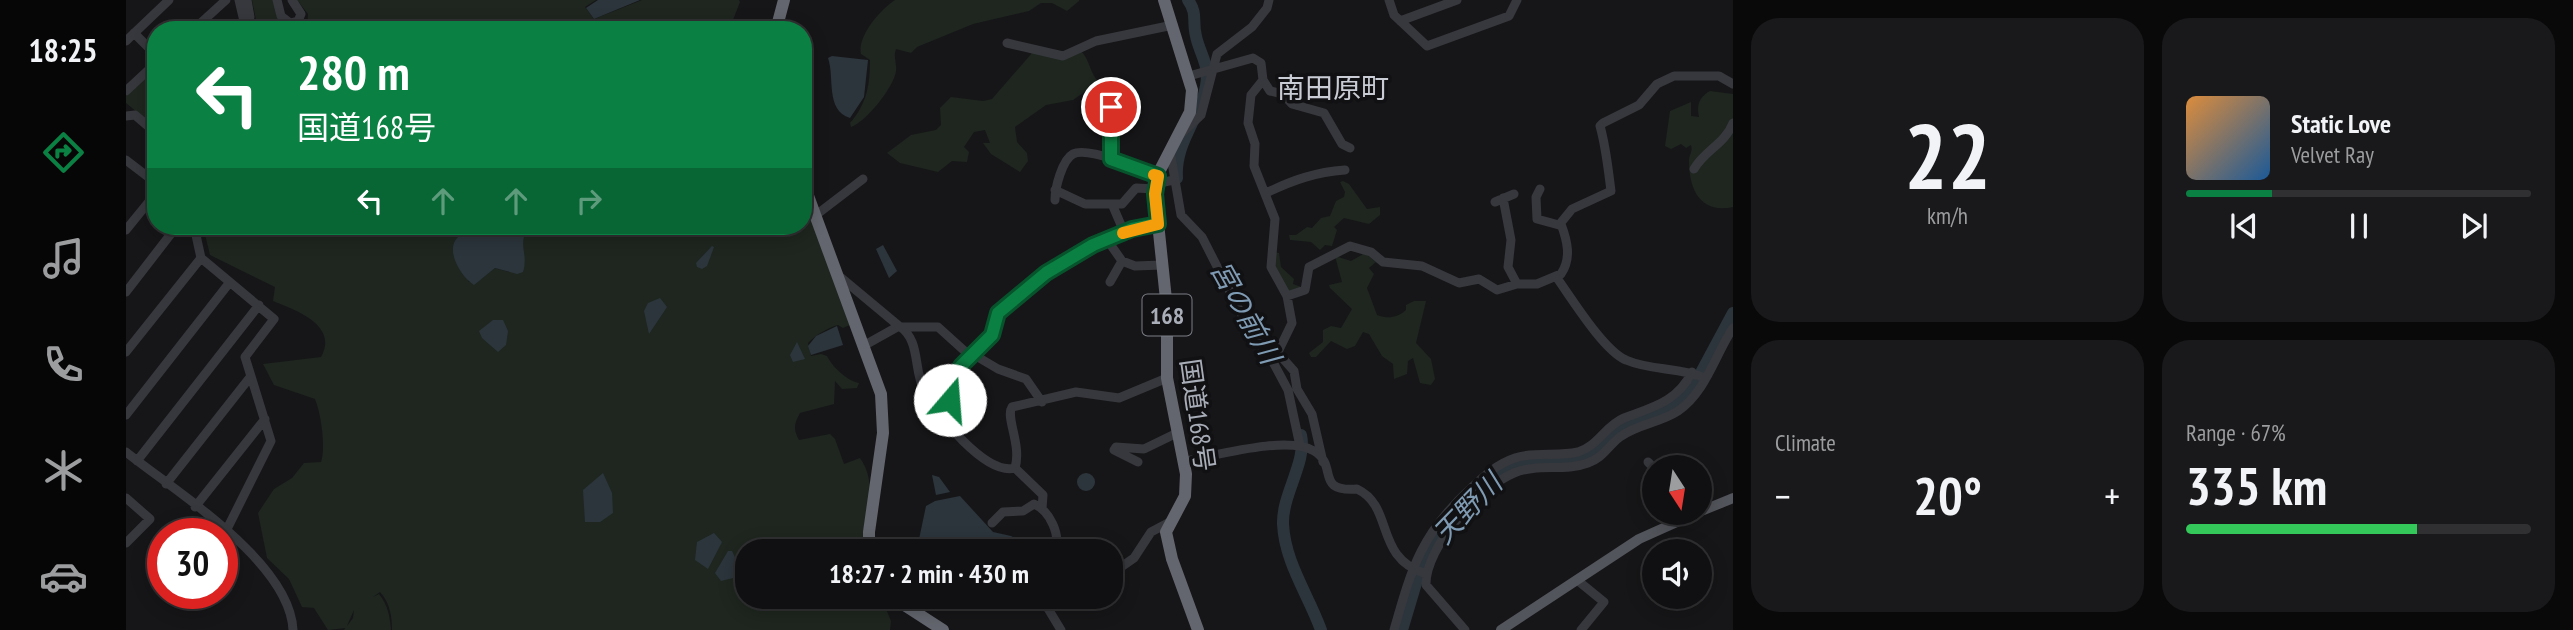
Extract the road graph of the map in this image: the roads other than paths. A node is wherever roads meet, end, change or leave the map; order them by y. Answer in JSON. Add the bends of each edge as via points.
{"nodes":[{"id":1,"x":169,"y":0,"type":"edge"},
{"id":2,"x":226,"y":0,"type":"edge"},
{"id":3,"x":239,"y":0,"type":"edge"},
{"id":4,"x":247,"y":0,"type":"edge"},
{"id":5,"x":277,"y":0,"type":"edge"},
{"id":6,"x":292,"y":0,"type":"edge"},
{"id":7,"x":784,"y":0,"type":"edge"},
{"id":8,"x":1164,"y":0,"type":"edge"},
{"id":9,"x":1269,"y":0,"type":"edge"},
{"id":10,"x":1389,"y":0,"type":"edge"},
{"id":11,"x":1457,"y":0,"type":"edge"},
{"id":12,"x":1517,"y":0,"type":"edge"},
{"id":13,"x":203,"y":21,"type":"edge"},
{"id":14,"x":244,"y":21,"type":"edge"},
{"id":15,"x":249,"y":21,"type":"edge"},
{"id":16,"x":287,"y":21,"type":"edge"},
{"id":17,"x":298,"y":21,"type":"edge"},
{"id":18,"x":778,"y":21,"type":"edge"},
{"id":19,"x":1400,"y":21,"type":"junction"},
{"id":20,"x":1173,"y":25,"type":"junction"},
{"id":21,"x":134,"y":33,"type":"junction"},
{"id":22,"x":126,"y":41,"type":"edge"},
{"id":23,"x":1007,"y":43,"type":"dead end"},
{"id":24,"x":147,"y":46,"type":"edge"},
{"id":25,"x":1212,"y":69,"type":"junction"},
{"id":26,"x":147,"y":71,"type":"edge"},
{"id":27,"x":1189,"y":76,"type":"junction"},
{"id":28,"x":1263,"y":80,"type":"junction"},
{"id":29,"x":1733,"y":84,"type":"edge"},
{"id":30,"x":126,"y":91,"type":"edge"},
{"id":31,"x":1191,"y":100,"type":"junction"},
{"id":32,"x":1206,"y":101,"type":"junction"},
{"id":33,"x":1111,"y":107,"type":"dead end"},
{"id":34,"x":126,"y":116,"type":"edge"},
{"id":35,"x":1733,"y":123,"type":"edge"},
{"id":36,"x":147,"y":125,"type":"edge"},
{"id":37,"x":1173,"y":144,"type":"junction"},
{"id":38,"x":1350,"y":148,"type":"dead end"},
{"id":39,"x":1111,"y":159,"type":"junction"},
{"id":40,"x":126,"y":160,"type":"edge"},
{"id":41,"x":1694,"y":169,"type":"dead end"},
{"id":42,"x":1345,"y":170,"type":"dead end"},
{"id":43,"x":147,"y":176,"type":"edge"},
{"id":44,"x":863,"y":179,"type":"dead end"},
{"id":45,"x":1174,"y":180,"type":"junction"},
{"id":46,"x":1157,"y":183,"type":"junction"},
{"id":47,"x":1540,"y":190,"type":"dead end"},
{"id":48,"x":1266,"y":192,"type":"junction"},
{"id":49,"x":1514,"y":194,"type":"dead end"},
{"id":50,"x":147,"y":204,"type":"edge"},
{"id":51,"x":1112,"y":204,"type":"junction"},
{"id":52,"x":812,"y":205,"type":"edge"},
{"id":53,"x":816,"y":215,"type":"junction"},
{"id":54,"x":1158,"y":224,"type":"junction"},
{"id":55,"x":1561,"y":224,"type":"junction"},
{"id":56,"x":126,"y":230,"type":"edge"},
{"id":57,"x":1124,"y":232,"type":"junction"},
{"id":58,"x":170,"y":235,"type":"edge"},
{"id":59,"x":196,"y":235,"type":"edge"},
{"id":60,"x":1108,"y":241,"type":"junction"},
{"id":61,"x":201,"y":258,"type":"junction"},
{"id":62,"x":1122,"y":261,"type":"junction"},
{"id":63,"x":1163,"y":265,"type":"junction"},
{"id":64,"x":839,"y":276,"type":"junction"},
{"id":65,"x":1557,"y":278,"type":"junction"},
{"id":66,"x":230,"y":282,"type":"junction"},
{"id":67,"x":1110,"y":282,"type":"dead end"},
{"id":68,"x":1517,"y":284,"type":"junction"},
{"id":69,"x":127,"y":286,"type":"edge"},
{"id":70,"x":1287,"y":296,"type":"junction"},
{"id":71,"x":259,"y":305,"type":"junction"},
{"id":72,"x":899,"y":327,"type":"junction"},
{"id":73,"x":1733,"y":328,"type":"edge"},
{"id":74,"x":128,"y":345,"type":"edge"},
{"id":75,"x":865,"y":345,"type":"junction"},
{"id":76,"x":970,"y":354,"type":"junction"},
{"id":77,"x":1276,"y":357,"type":"junction"},
{"id":78,"x":1692,"y":372,"type":"junction"},
{"id":79,"x":251,"y":376,"type":"junction"},
{"id":80,"x":1167,"y":378,"type":"junction"},
{"id":81,"x":1705,"y":379,"type":"junction"},
{"id":82,"x":1042,"y":402,"type":"junction"},
{"id":83,"x":126,"y":415,"type":"edge"},
{"id":84,"x":944,"y":416,"type":"junction"},
{"id":85,"x":265,"y":419,"type":"junction"},
{"id":86,"x":1179,"y":432,"type":"junction"},
{"id":87,"x":1596,"y":443,"type":"junction"},
{"id":88,"x":1302,"y":447,"type":"junction"},
{"id":89,"x":126,"y":452,"type":"edge"},
{"id":90,"x":1605,"y":453,"type":"junction"},
{"id":91,"x":137,"y":461,"type":"junction"},
{"id":92,"x":1185,"y":461,"type":"junction"},
{"id":93,"x":1138,"y":462,"type":"dead end"},
{"id":94,"x":1324,"y":462,"type":"junction"},
{"id":95,"x":1015,"y":468,"type":"junction"},
{"id":96,"x":166,"y":484,"type":"junction"},
{"id":97,"x":126,"y":498,"type":"edge"},
{"id":98,"x":1733,"y":498,"type":"edge"},
{"id":99,"x":1712,"y":506,"type":"edge"},
{"id":100,"x":195,"y":507,"type":"junction"},
{"id":101,"x":1042,"y":509,"type":"junction"},
{"id":102,"x":209,"y":518,"type":"edge"},
{"id":103,"x":232,"y":518,"type":"edge"},
{"id":104,"x":992,"y":523,"type":"dead end"},
{"id":105,"x":1168,"y":523,"type":"junction"},
{"id":106,"x":1664,"y":525,"type":"edge"},
{"id":107,"x":869,"y":539,"type":"edge"},
{"id":108,"x":1054,"y":539,"type":"edge"},
{"id":109,"x":126,"y":543,"type":"edge"},
{"id":110,"x":238,"y":544,"type":"edge"},
{"id":111,"x":1123,"y":566,"type":"edge"},
{"id":112,"x":1412,"y":570,"type":"junction"},
{"id":113,"x":1426,"y":574,"type":"junction"},
{"id":114,"x":1577,"y":580,"type":"junction"},
{"id":115,"x":911,"y":609,"type":"edge"},
{"id":116,"x":1048,"y":609,"type":"edge"},
{"id":117,"x":293,"y":630,"type":"edge"},
{"id":118,"x":943,"y":630,"type":"edge"},
{"id":119,"x":1061,"y":630,"type":"edge"},
{"id":120,"x":1198,"y":630,"type":"edge"},
{"id":121,"x":1394,"y":630,"type":"edge"},
{"id":122,"x":1465,"y":630,"type":"edge"},
{"id":123,"x":1501,"y":630,"type":"edge"},
{"id":124,"x":1581,"y":630,"type":"edge"}],
"edges":[{"from":1,"to":21,"type":"street"},
{"from":2,"to":13,"type":"street"},
{"from":3,"to":14,"type":"street"},
{"from":4,"to":15,"type":"street"},
{"from":5,"to":16,"type":"street","via":[[281,16]]},
{"from":6,"to":17,"type":"street","via":[[301,14]]},
{"from":7,"to":18,"type":"highway"},
{"from":8,"to":20,"type":"highway","name":"国道168号","number":"168"},
{"from":9,"to":25,"type":"street","via":[[1252,27],[1217,54]]},
{"from":10,"to":19,"type":"street"},
{"from":11,"to":19,"type":"street"},
{"from":12,"to":19,"type":"street","via":[[1509,16],[1427,46]]},
{"from":20,"to":23,"type":"street","via":[[1096,41],[1063,56]]},
{"from":20,"to":27,"type":"highway","name":"国道168号","number":"168"},
{"from":21,"to":22,"type":"street"},
{"from":21,"to":24,"type":"street"},
{"from":25,"to":27,"type":"street"},
{"from":25,"to":28,"type":"street","via":[[1254,58],[1261,63]]},
{"from":25,"to":32,"type":"street"},
{"from":26,"to":30,"type":"street"},
{"from":27,"to":31,"type":"highway","name":"国道168号","number":"168"},
{"from":28,"to":38,"type":"street","via":[[1270,91],[1283,94],[1292,104],[1324,113],[1342,144]]},
{"from":28,"to":48,"type":"street","via":[[1251,95],[1248,123],[1255,144],[1254,166]]},
{"from":29,"to":55,"type":"street","via":[[1719,76],[1674,76],[1657,83],[1639,105],[1603,122],[1611,191],[1572,209]]},
{"from":31,"to":32,"type":"street"},
{"from":31,"to":37,"type":"highway","name":"国道168号","number":"168"},
{"from":32,"to":37,"type":"street","via":[[1200,115]]},
{"from":33,"to":39,"type":"street"},
{"from":34,"to":36,"type":"street","via":[[135,115]]},
{"from":35,"to":41,"type":"street","via":[[1723,141],[1707,151]]},
{"from":37,"to":45,"type":"street"},
{"from":37,"to":46,"type":"highway","name":"国道168号","number":"168"},
{"from":39,"to":46,"type":"street"},
{"from":39,"to":51,"type":"street","via":[[1073,154],[1055,195],[1084,204]]},
{"from":40,"to":43,"type":"street"},
{"from":42,"to":48,"type":"street","via":[[1299,178]]},
{"from":44,"to":53,"type":"street"},
{"from":45,"to":46,"type":"street"},
{"from":45,"to":77,"type":"street","via":[[1181,215],[1202,237],[1251,333]]},
{"from":46,"to":51,"type":"street","via":[[1136,188],[1122,204]]},
{"from":46,"to":54,"type":"highway","name":"国道168号","number":"168"},
{"from":47,"to":55,"type":"street","via":[[1536,197],[1538,221]]},
{"from":48,"to":70,"type":"street","via":[[1275,219],[1271,267]]},
{"from":49,"to":68,"type":"street","via":[[1499,200],[1511,240],[1508,267]]},
{"from":50,"to":56,"type":"street"},
{"from":51,"to":57,"type":"street"},
{"from":52,"to":53,"type":"highway"},
{"from":53,"to":64,"type":"highway"},
{"from":54,"to":57,"type":"street"},
{"from":54,"to":63,"type":"highway","name":"国道168号","number":"168"},
{"from":55,"to":65,"type":"street","via":[[1567,255]]},
{"from":57,"to":60,"type":"street"},
{"from":58,"to":69,"type":"street"},
{"from":59,"to":61,"type":"street"},
{"from":60,"to":62,"type":"street"},
{"from":60,"to":76,"type":"street","via":[[1046,273],[998,313],[992,335]]},
{"from":61,"to":66,"type":"street"},
{"from":61,"to":74,"type":"street"},
{"from":62,"to":63,"type":"street","via":[[1135,266]]},
{"from":62,"to":67,"type":"street"},
{"from":63,"to":80,"type":"highway","name":"国道168号","number":"168"},
{"from":64,"to":72,"type":"street"},
{"from":64,"to":75,"type":"highway"},
{"from":65,"to":68,"type":"street"},
{"from":65,"to":78,"type":"street","via":[[1601,341],[1625,360]]},
{"from":66,"to":71,"type":"street"},
{"from":66,"to":83,"type":"street"},
{"from":68,"to":70,"type":"street","via":[[1497,290],[1479,279],[1459,283],[1422,266],[1383,262],[1371,252],[1350,246],[1308,267],[1305,290]]},
{"from":70,"to":77,"type":"street","via":[[1292,323]]},
{"from":71,"to":79,"type":"street","via":[[274,319],[245,357]]},
{"from":71,"to":91,"type":"street"},
{"from":72,"to":75,"type":"street"},
{"from":72,"to":76,"type":"street","via":[[938,327]]},
{"from":72,"to":84,"type":"street","via":[[914,346],[925,393]]},
{"from":73,"to":81,"type":"street"},
{"from":75,"to":107,"type":"highway","via":[[883,412]]},
{"from":76,"to":82,"type":"street","via":[[1026,379]]},
{"from":76,"to":84,"type":"street","via":[[951,388]]},
{"from":77,"to":88,"type":"street"},
{"from":77,"to":94,"type":"street","via":[[1294,371],[1297,389],[1314,417]]},
{"from":78,"to":81,"type":"street"},
{"from":78,"to":87,"type":"street","via":[[1671,399],[1613,424]]},
{"from":79,"to":85,"type":"street"},
{"from":79,"to":96,"type":"street"},
{"from":80,"to":82,"type":"street","via":[[1119,398],[1076,392]]},
{"from":80,"to":86,"type":"highway","name":"国道168号","number":"168"},
{"from":81,"to":90,"type":"street","via":[[1679,411],[1623,434]]},
{"from":82,"to":95,"type":"street","via":[[1009,411],[1019,450]]},
{"from":84,"to":95,"type":"street","via":[[951,429],[988,462],[1007,470]]},
{"from":85,"to":100,"type":"street"},
{"from":85,"to":103,"type":"street","via":[[271,441]]},
{"from":86,"to":92,"type":"highway","name":"国道168号","number":"168"},
{"from":86,"to":93,"type":"street","via":[[1144,449],[1114,450]]},
{"from":87,"to":90,"type":"street"},
{"from":87,"to":112,"type":"street","via":[[1578,452],[1524,455],[1494,468],[1442,515]]},
{"from":88,"to":92,"type":"street","via":[[1262,448]]},
{"from":88,"to":94,"type":"street"},
{"from":89,"to":91,"type":"street"},
{"from":90,"to":113,"type":"street","via":[[1578,466],[1537,467],[1505,478],[1448,531]]},
{"from":91,"to":96,"type":"street"},
{"from":92,"to":105,"type":"highway","name":"国道168号","number":"168","via":[[1185,496]]},
{"from":94,"to":112,"type":"street","via":[[1337,490],[1357,489],[1369,498],[1390,547]]},
{"from":95,"to":101,"type":"street","via":[[1041,491]]},
{"from":96,"to":100,"type":"street"},
{"from":97,"to":109,"type":"street","via":[[150,519]]},
{"from":98,"to":99,"type":"main road"},
{"from":100,"to":102,"type":"street"},
{"from":101,"to":104,"type":"street","via":[[1034,504],[1023,512],[1003,512]]},
{"from":101,"to":108,"type":"street","via":[[1054,528]]},
{"from":105,"to":111,"type":"street","via":[[1151,532],[1134,558]]},
{"from":105,"to":120,"type":"highway","via":[[1172,559]]},
{"from":106,"to":114,"type":"main road"},
{"from":110,"to":117,"type":"street","via":[[279,587]]},
{"from":112,"to":113,"type":"street"},
{"from":112,"to":121,"type":"street"},
{"from":113,"to":122,"type":"street","via":[[1426,585]]},
{"from":114,"to":123,"type":"main road"},
{"from":114,"to":124,"type":"street","via":[[1604,602]]},
{"from":115,"to":118,"type":"highway"},
{"from":116,"to":119,"type":"street"}]}
